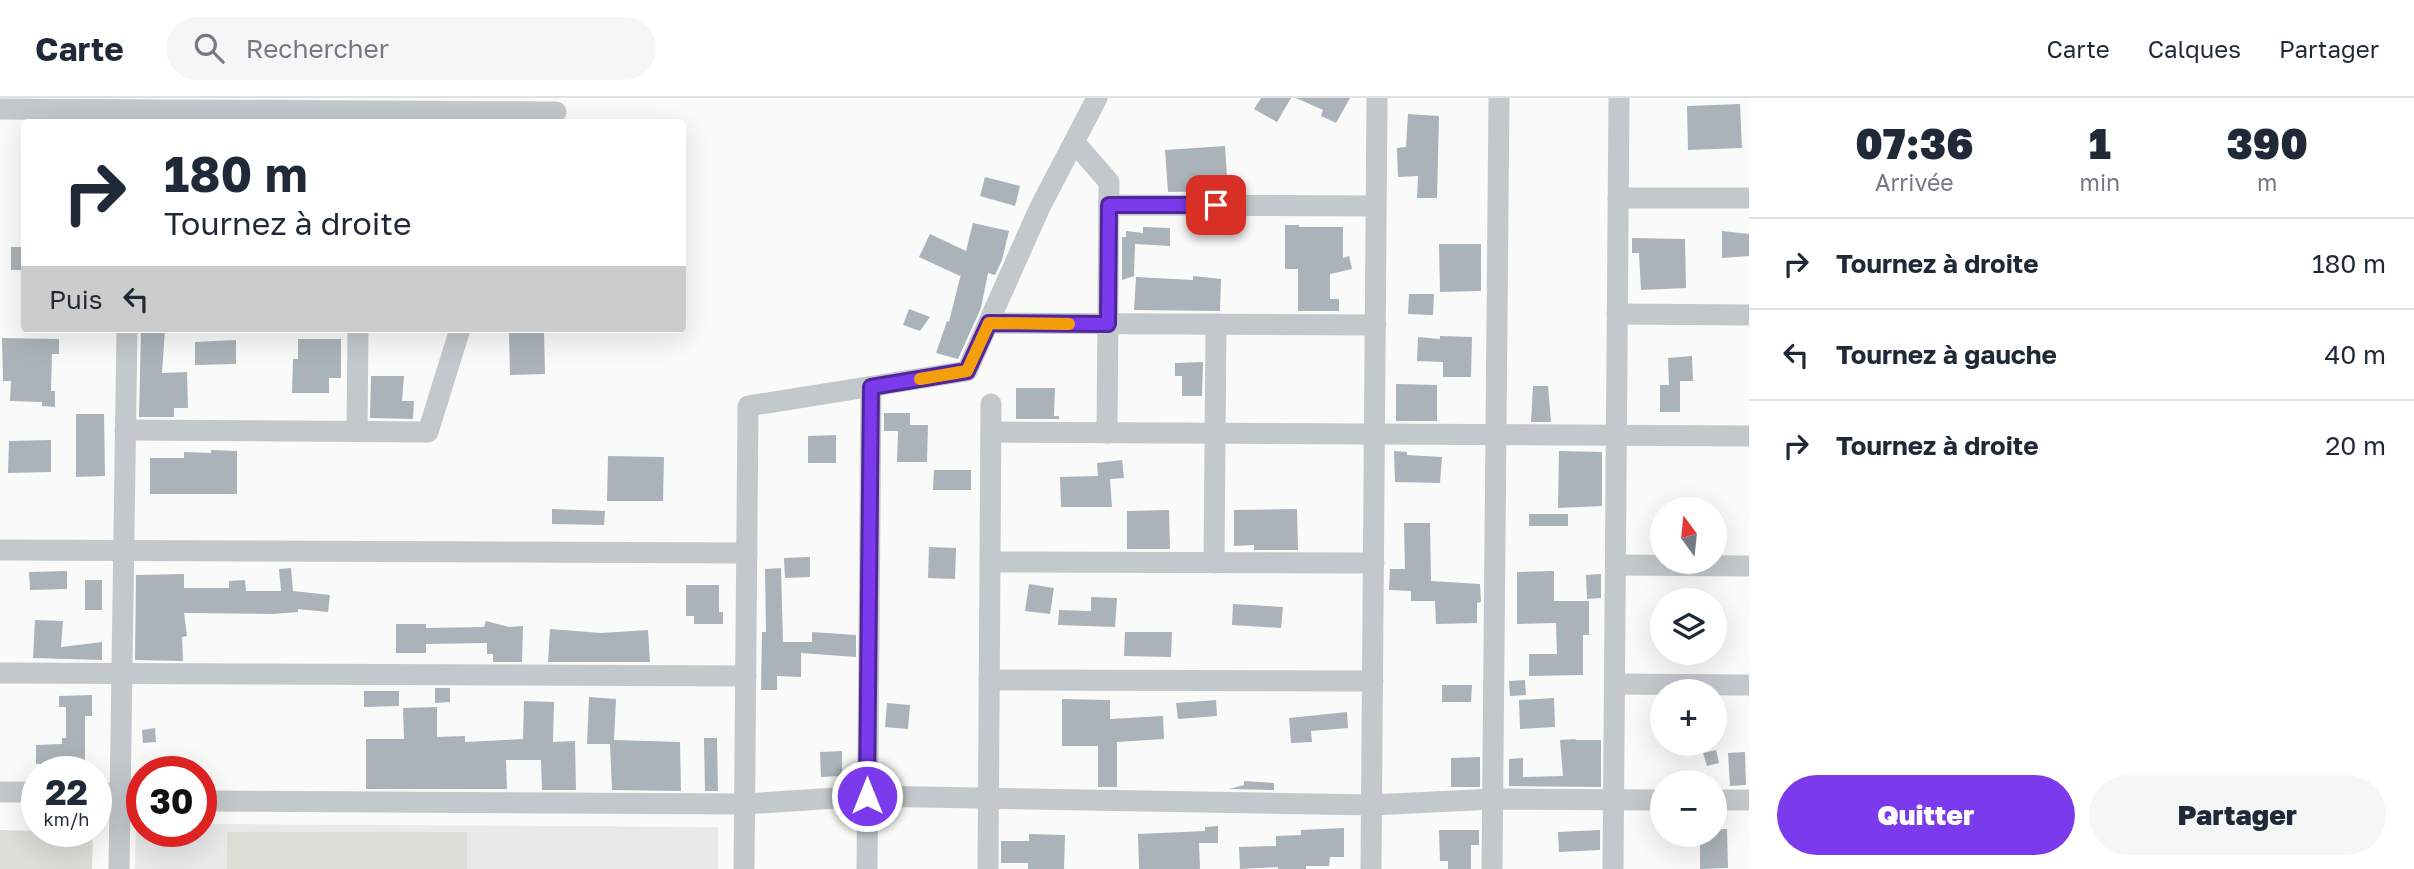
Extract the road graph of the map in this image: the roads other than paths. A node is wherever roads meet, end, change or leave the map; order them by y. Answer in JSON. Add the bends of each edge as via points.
{"nodes":[{"id":1,"x":1097,"y":98,"type":"edge"},
{"id":2,"x":1377,"y":98,"type":"edge"},
{"id":3,"x":1499,"y":98,"type":"edge"},
{"id":4,"x":1619,"y":98,"type":"edge"},
{"id":5,"x":0,"y":109,"type":"edge"},
{"id":6,"x":130,"y":110,"type":"edge"},
{"id":7,"x":360,"y":111,"type":"edge"},
{"id":8,"x":556,"y":111,"type":"edge"},
{"id":9,"x":1074,"y":142,"type":"junction"},
{"id":10,"x":1618,"y":198,"type":"junction"},
{"id":11,"x":1749,"y":198,"type":"edge"},
{"id":12,"x":1109,"y":205,"type":"junction"},
{"id":13,"x":1376,"y":206,"type":"junction"},
{"id":14,"x":1617,"y":314,"type":"junction"},
{"id":15,"x":1749,"y":315,"type":"edge"},
{"id":16,"x":989,"y":323,"type":"junction"},
{"id":17,"x":1108,"y":324,"type":"junction"},
{"id":18,"x":1216,"y":324,"type":"junction"},
{"id":19,"x":1376,"y":325,"type":"junction"},
{"id":20,"x":127,"y":333,"type":"edge"},
{"id":21,"x":358,"y":333,"type":"edge"},
{"id":22,"x":459,"y":333,"type":"edge"},
{"id":23,"x":871,"y":387,"type":"junction"},
{"id":24,"x":991,"y":404,"type":"dead end"},
{"id":25,"x":125,"y":430,"type":"junction"},
{"id":26,"x":357,"y":432,"type":"junction"},
{"id":27,"x":991,"y":432,"type":"junction"},
{"id":28,"x":1107,"y":433,"type":"junction"},
{"id":29,"x":1215,"y":433,"type":"junction"},
{"id":30,"x":1375,"y":434,"type":"junction"},
{"id":31,"x":1496,"y":435,"type":"junction"},
{"id":32,"x":1616,"y":435,"type":"junction"},
{"id":33,"x":1749,"y":436,"type":"edge"},
{"id":34,"x":0,"y":550,"type":"edge"},
{"id":35,"x":123,"y":550,"type":"junction"},
{"id":36,"x":747,"y":553,"type":"junction"},
{"id":37,"x":990,"y":562,"type":"junction"},
{"id":38,"x":1214,"y":563,"type":"junction"},
{"id":39,"x":1374,"y":564,"type":"junction"},
{"id":40,"x":1616,"y":565,"type":"junction"},
{"id":41,"x":1749,"y":566,"type":"edge"},
{"id":42,"x":0,"y":673,"type":"edge"},
{"id":43,"x":122,"y":674,"type":"junction"},
{"id":44,"x":746,"y":676,"type":"junction"},
{"id":45,"x":989,"y":680,"type":"junction"},
{"id":46,"x":1373,"y":681,"type":"junction"},
{"id":47,"x":1615,"y":684,"type":"junction"},
{"id":48,"x":1749,"y":685,"type":"edge"},
{"id":49,"x":0,"y":792,"type":"edge"},
{"id":50,"x":21,"y":792,"type":"edge"},
{"id":51,"x":112,"y":793,"type":"edge"},
{"id":52,"x":120,"y":793,"type":"junction"},
{"id":53,"x":867,"y":796,"type":"junction"},
{"id":54,"x":988,"y":797,"type":"junction"},
{"id":55,"x":1493,"y":799,"type":"junction"},
{"id":56,"x":1614,"y":800,"type":"junction"},
{"id":57,"x":1650,"y":800,"type":"edge"},
{"id":58,"x":1727,"y":800,"type":"edge"},
{"id":59,"x":1749,"y":800,"type":"edge"},
{"id":60,"x":126,"y":801,"type":"edge"},
{"id":61,"x":217,"y":801,"type":"edge"},
{"id":62,"x":745,"y":803,"type":"junction"},
{"id":63,"x":1372,"y":805,"type":"junction"},
{"id":64,"x":119,"y":869,"type":"edge"},
{"id":65,"x":744,"y":869,"type":"edge"},
{"id":66,"x":867,"y":869,"type":"edge"},
{"id":67,"x":988,"y":869,"type":"edge"},
{"id":68,"x":1371,"y":869,"type":"edge"},
{"id":69,"x":1492,"y":869,"type":"edge"},
{"id":70,"x":1613,"y":869,"type":"edge"}],
"edges":[{"from":1,"to":9,"type":"street"},
{"from":2,"to":13,"type":"street"},
{"from":3,"to":31,"type":"street"},
{"from":4,"to":10,"type":"street"},
{"from":5,"to":6,"type":"street"},
{"from":6,"to":7,"type":"street"},
{"from":7,"to":8,"type":"street"},
{"from":9,"to":12,"type":"street","via":[[1109,182]]},
{"from":9,"to":16,"type":"street"},
{"from":10,"to":11,"type":"street"},
{"from":10,"to":14,"type":"street"},
{"from":12,"to":13,"type":"street"},
{"from":12,"to":17,"type":"street"},
{"from":13,"to":19,"type":"street"},
{"from":14,"to":15,"type":"street"},
{"from":14,"to":32,"type":"street"},
{"from":16,"to":17,"type":"street"},
{"from":16,"to":23,"type":"street","via":[[967,371]]},
{"from":17,"to":18,"type":"street"},
{"from":17,"to":28,"type":"street"},
{"from":18,"to":19,"type":"street"},
{"from":18,"to":29,"type":"street"},
{"from":19,"to":30,"type":"street"},
{"from":20,"to":25,"type":"street"},
{"from":21,"to":26,"type":"street"},
{"from":22,"to":26,"type":"street","via":[[428,432]]},
{"from":23,"to":36,"type":"street","via":[[748,405]]},
{"from":23,"to":53,"type":"street"},
{"from":24,"to":27,"type":"street"},
{"from":25,"to":26,"type":"street"},
{"from":25,"to":35,"type":"street"},
{"from":27,"to":28,"type":"street"},
{"from":27,"to":37,"type":"street"},
{"from":28,"to":29,"type":"street"},
{"from":29,"to":30,"type":"street"},
{"from":29,"to":38,"type":"street"},
{"from":30,"to":31,"type":"street"},
{"from":30,"to":39,"type":"street"},
{"from":31,"to":32,"type":"street"},
{"from":31,"to":55,"type":"street"},
{"from":32,"to":33,"type":"street"},
{"from":32,"to":40,"type":"street"},
{"from":34,"to":35,"type":"street"},
{"from":35,"to":36,"type":"street"},
{"from":35,"to":43,"type":"street"},
{"from":36,"to":44,"type":"street"},
{"from":37,"to":38,"type":"street"},
{"from":37,"to":45,"type":"street"},
{"from":38,"to":39,"type":"street"},
{"from":39,"to":46,"type":"street"},
{"from":40,"to":41,"type":"street"},
{"from":40,"to":47,"type":"street"},
{"from":42,"to":43,"type":"street"},
{"from":43,"to":44,"type":"street"},
{"from":43,"to":52,"type":"street"},
{"from":44,"to":62,"type":"street"},
{"from":45,"to":46,"type":"street"},
{"from":45,"to":54,"type":"street"},
{"from":46,"to":63,"type":"street"},
{"from":47,"to":48,"type":"street"},
{"from":47,"to":56,"type":"street"},
{"from":49,"to":50,"type":"street"},
{"from":51,"to":52,"type":"street"},
{"from":52,"to":60,"type":"street"},
{"from":52,"to":64,"type":"street"},
{"from":53,"to":54,"type":"street"},
{"from":53,"to":62,"type":"street"},
{"from":53,"to":66,"type":"street"},
{"from":54,"to":63,"type":"street"},
{"from":54,"to":67,"type":"street"},
{"from":55,"to":56,"type":"street"},
{"from":55,"to":63,"type":"street"},
{"from":55,"to":69,"type":"street"},
{"from":56,"to":57,"type":"street"},
{"from":56,"to":70,"type":"street"},
{"from":58,"to":59,"type":"street"},
{"from":61,"to":62,"type":"street"},
{"from":62,"to":65,"type":"street"},
{"from":63,"to":68,"type":"street"}]}
